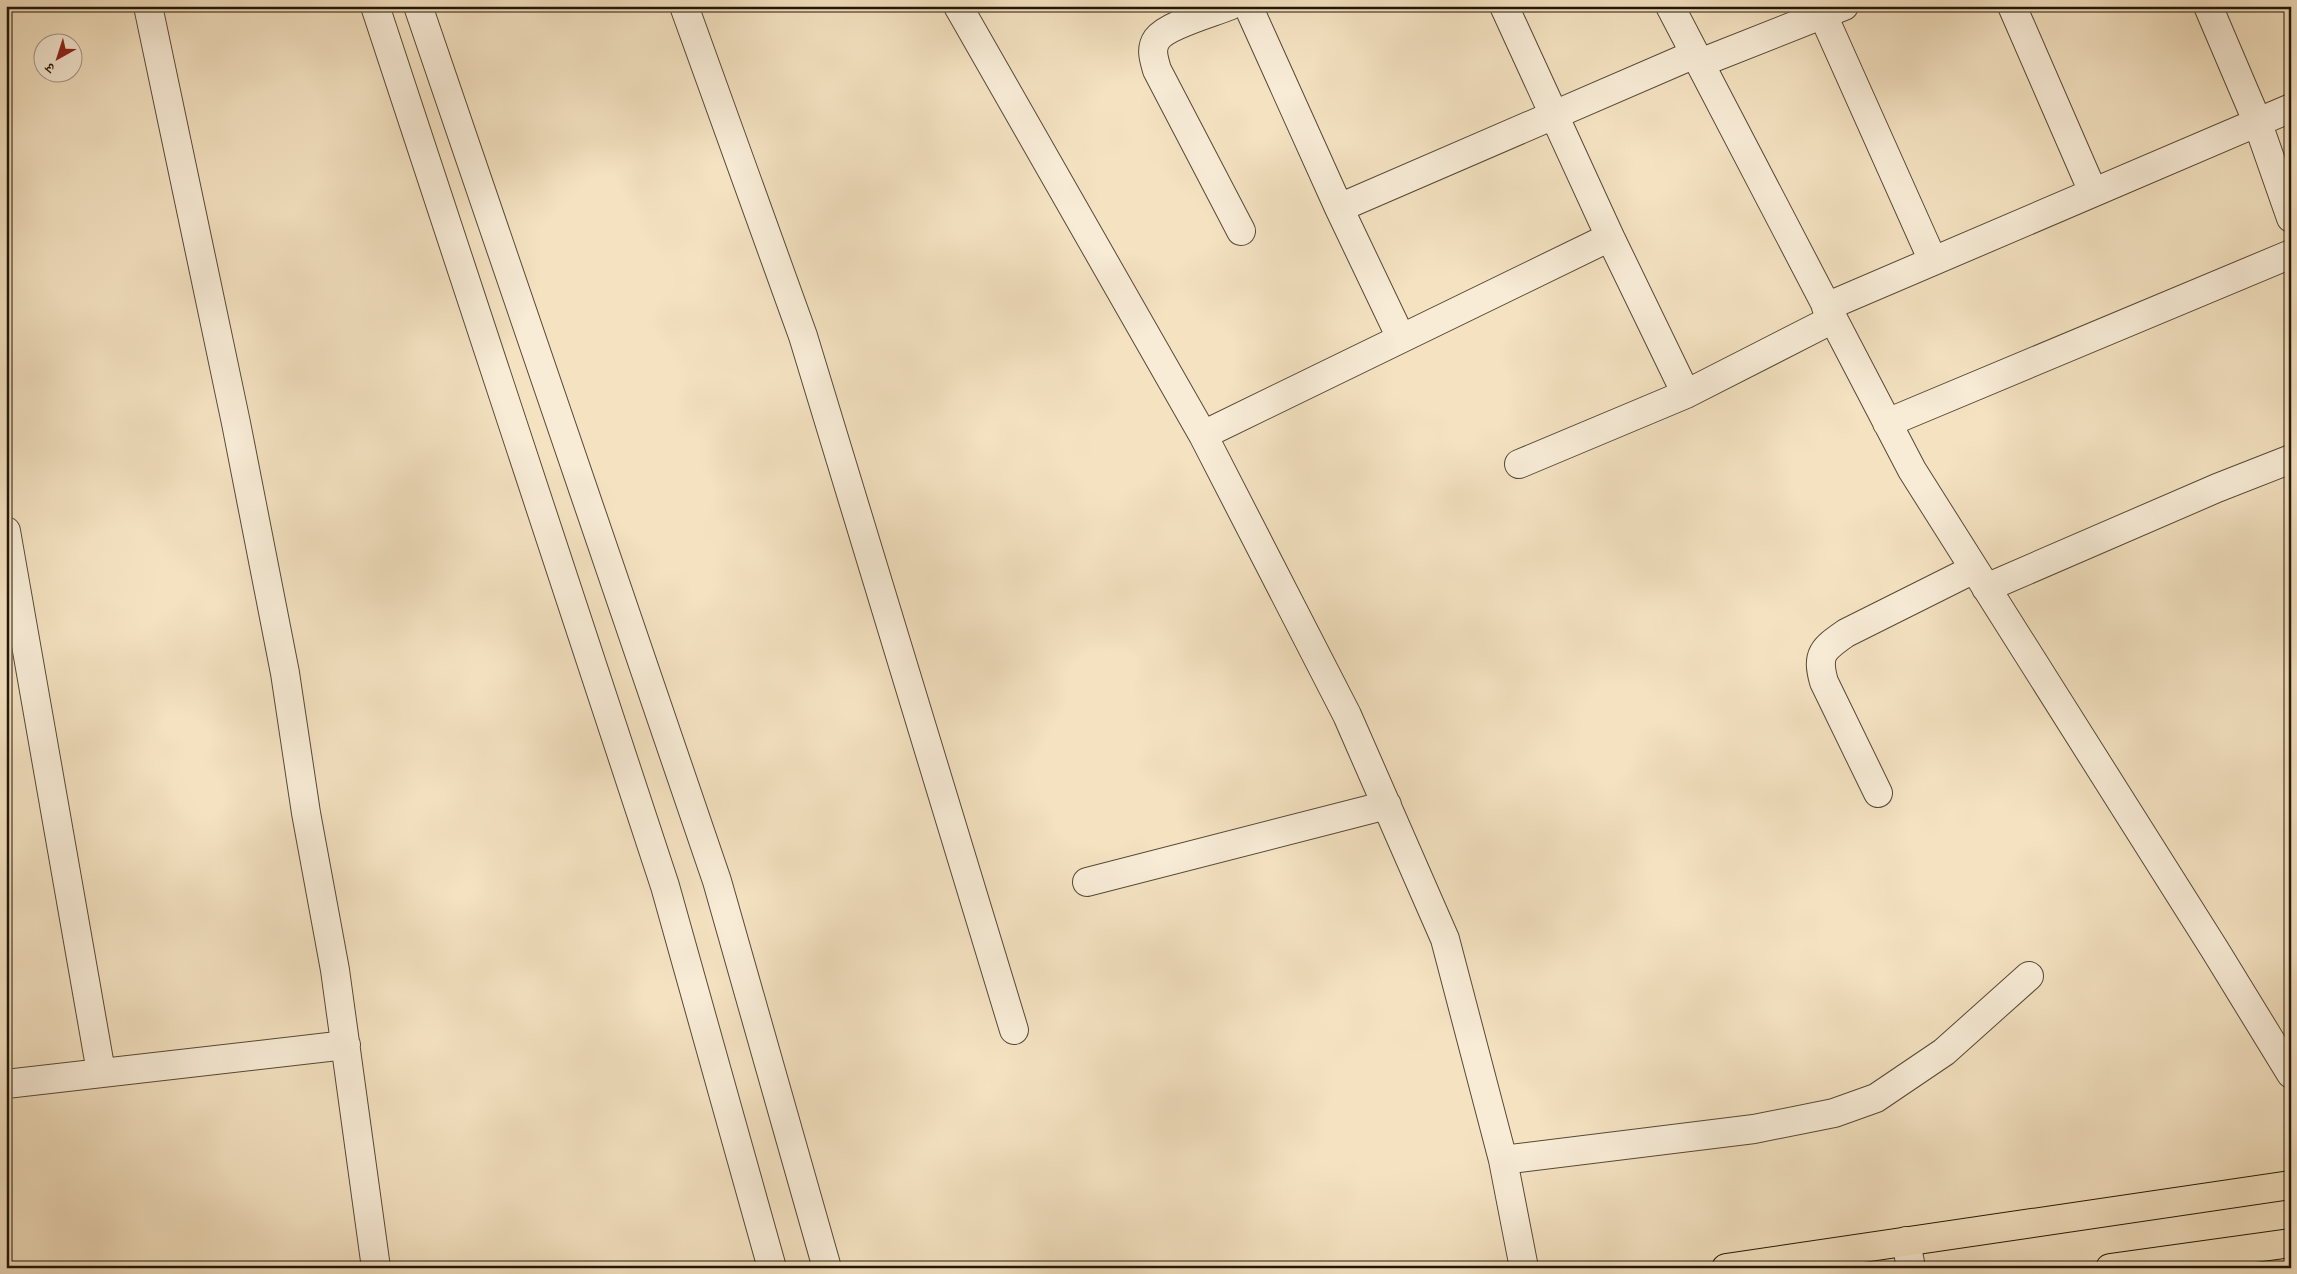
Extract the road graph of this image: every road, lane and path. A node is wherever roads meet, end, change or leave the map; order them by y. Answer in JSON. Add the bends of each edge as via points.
{"nodes":[{"id":1,"x":148,"y":6,"type":"edge"},
{"id":2,"x":376,"y":6,"type":"edge"},
{"id":3,"x":418,"y":6,"type":"edge"},
{"id":4,"x":684,"y":6,"type":"edge"},
{"id":5,"x":958,"y":6,"type":"edge"},
{"id":6,"x":1229,"y":6,"type":"edge"},
{"id":7,"x":1248,"y":6,"type":"edge"},
{"id":8,"x":1504,"y":6,"type":"edge"},
{"id":9,"x":1670,"y":6,"type":"edge"},
{"id":10,"x":2012,"y":6,"type":"edge"},
{"id":11,"x":2208,"y":6,"type":"edge"},
{"id":12,"x":1823,"y":11,"type":"edge"},
{"id":13,"x":1697,"y":58,"type":"junction"},
{"id":14,"x":2291,"y":108,"type":"edge"},
{"id":15,"x":1554,"y":115,"type":"junction"},
{"id":16,"x":2257,"y":121,"type":"junction"},
{"id":17,"x":2093,"y":192,"type":"junction"},
{"id":18,"x":1338,"y":208,"type":"junction"},
{"id":19,"x":2291,"y":218,"type":"edge"},
{"id":20,"x":1241,"y":231,"type":"dead end"},
{"id":21,"x":1610,"y":237,"type":"junction"},
{"id":22,"x":2291,"y":254,"type":"edge"},
{"id":23,"x":1933,"y":261,"type":"junction"},
{"id":24,"x":1830,"y":313,"type":"junction"},
{"id":25,"x":1401,"y":338,"type":"junction"},
{"id":26,"x":1686,"y":394,"type":"junction"},
{"id":27,"x":1887,"y":423,"type":"junction"},
{"id":28,"x":1203,"y":435,"type":"junction"},
{"id":29,"x":2291,"y":459,"type":"edge"},
{"id":30,"x":1519,"y":464,"type":"dead end"},
{"id":31,"x":6,"y":531,"type":"edge"},
{"id":32,"x":1980,"y":578,"type":"junction"},
{"id":33,"x":1878,"y":793,"type":"dead end"},
{"id":34,"x":1387,"y":805,"type":"junction"},
{"id":35,"x":1087,"y":882,"type":"dead end"},
{"id":36,"x":2029,"y":976,"type":"dead end"},
{"id":37,"x":1014,"y":1030,"type":"dead end"},
{"id":38,"x":346,"y":1045,"type":"junction"},
{"id":39,"x":101,"y":1072,"type":"junction"},
{"id":40,"x":2291,"y":1074,"type":"edge"},
{"id":41,"x":6,"y":1084,"type":"edge"},
{"id":42,"x":1503,"y":1160,"type":"junction"},
{"id":43,"x":2291,"y":1185,"type":"edge"},
{"id":44,"x":1906,"y":1241,"type":"junction"},
{"id":45,"x":2291,"y":1243,"type":"edge"},
{"id":46,"x":376,"y":1268,"type":"edge"},
{"id":47,"x":772,"y":1268,"type":"edge"},
{"id":48,"x":828,"y":1268,"type":"edge"},
{"id":49,"x":1524,"y":1268,"type":"edge"},
{"id":50,"x":1726,"y":1268,"type":"edge"},
{"id":51,"x":1911,"y":1268,"type":"edge"},
{"id":52,"x":2110,"y":1268,"type":"edge"}],
"edges":[{"from":1,"to":38,"type":"street","via":[[236,423],[284,673]]},
{"from":2,"to":47,"type":"street","via":[[665,886]]},
{"from":3,"to":48,"type":"street","via":[[717,881]]},
{"from":4,"to":37,"type":"street","via":[[803,336]]},
{"from":5,"to":28,"type":"street"},
{"from":6,"to":20,"type":"street","via":[[1164,31],[1156,40],[1152,54],[1157,70]]},
{"from":7,"to":18,"type":"street"},
{"from":8,"to":15,"type":"street"},
{"from":9,"to":13,"type":"street"},
{"from":10,"to":17,"type":"street"},
{"from":11,"to":16,"type":"street"},
{"from":12,"to":13,"type":"street"},
{"from":12,"to":23,"type":"street"},
{"from":13,"to":15,"type":"street"},
{"from":13,"to":24,"type":"street"},
{"from":14,"to":16,"type":"street"},
{"from":15,"to":18,"type":"street"},
{"from":15,"to":21,"type":"street"},
{"from":16,"to":17,"type":"street"},
{"from":16,"to":19,"type":"street"},
{"from":17,"to":23,"type":"street"},
{"from":18,"to":25,"type":"street"},
{"from":21,"to":25,"type":"street"},
{"from":21,"to":26,"type":"street"},
{"from":22,"to":27,"type":"street"},
{"from":23,"to":24,"type":"street"},
{"from":24,"to":26,"type":"street"},
{"from":24,"to":27,"type":"street"},
{"from":25,"to":28,"type":"street"},
{"from":26,"to":30,"type":"street"},
{"from":27,"to":32,"type":"street","via":[[1912,470]]},
{"from":28,"to":34,"type":"street","via":[[1347,715]]},
{"from":29,"to":32,"type":"street"},
{"from":31,"to":39,"type":"street"},
{"from":32,"to":33,"type":"street","via":[[1846,633],[1821,654],[1824,682]]},
{"from":32,"to":40,"type":"street"},
{"from":34,"to":35,"type":"street"},
{"from":34,"to":42,"type":"street","via":[[1445,939]]},
{"from":36,"to":42,"type":"street","via":[[1944,1052],[1876,1098],[1834,1114],[1754,1129]]},
{"from":38,"to":39,"type":"street"},
{"from":38,"to":46,"type":"street"},
{"from":39,"to":41,"type":"street"},
{"from":42,"to":49,"type":"street"},
{"from":43,"to":44,"type":"highway"},
{"from":44,"to":50,"type":"highway"},
{"from":44,"to":51,"type":"street"},
{"from":45,"to":52,"type":"highway"}]}
